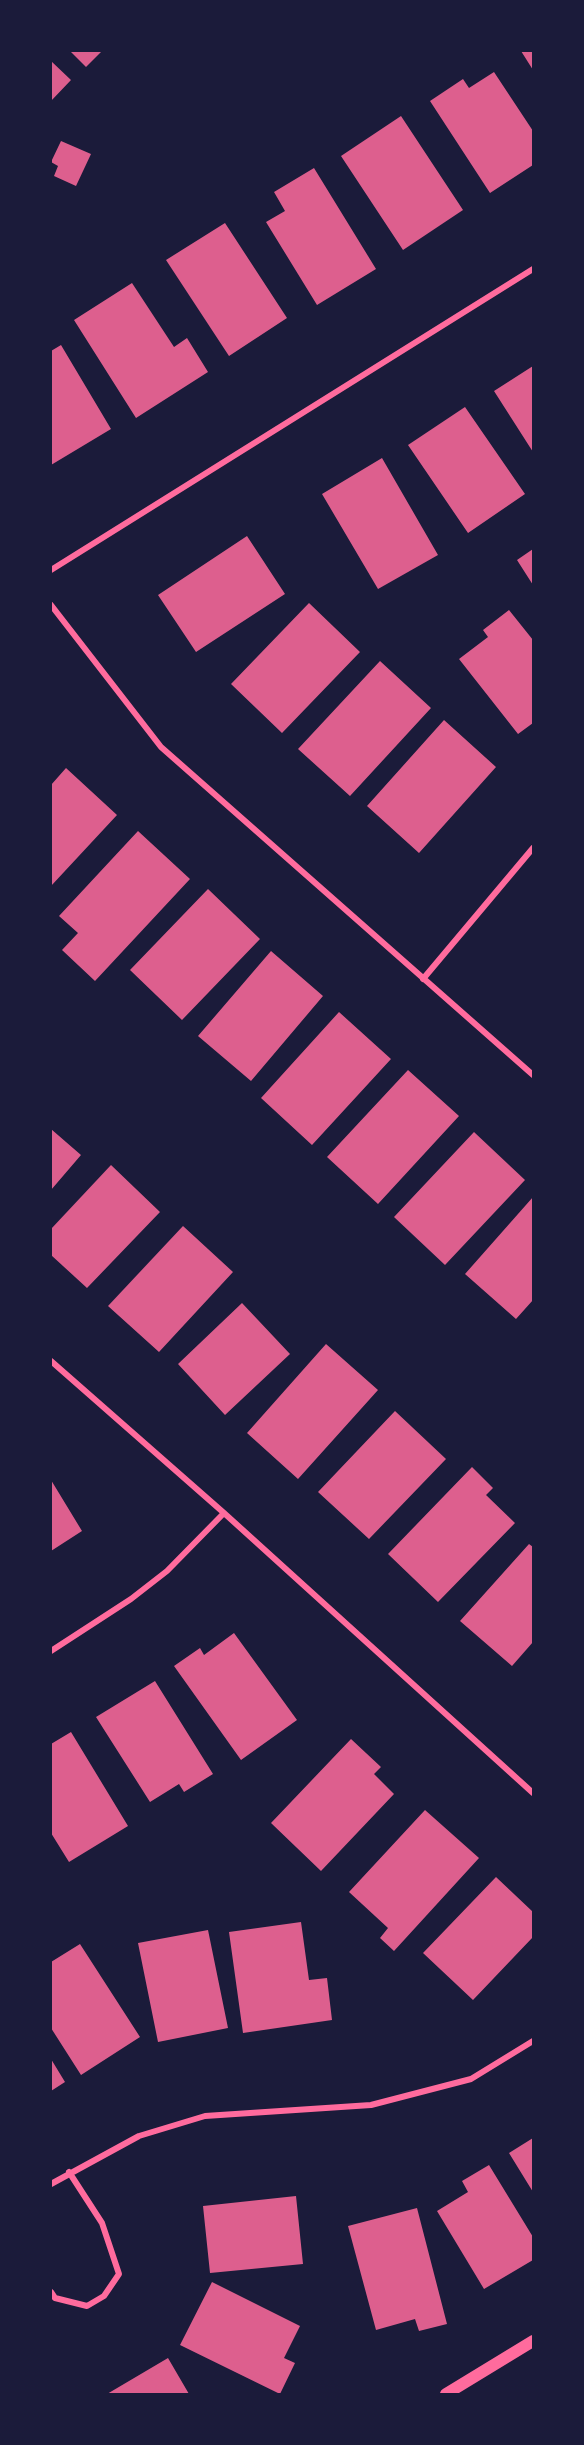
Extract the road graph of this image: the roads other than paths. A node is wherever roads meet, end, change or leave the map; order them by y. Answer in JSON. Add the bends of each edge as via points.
{"nodes":[{"id":1,"x":533,"y":269,"type":"edge"},
{"id":2,"x":51,"y":570,"type":"edge"},
{"id":3,"x":51,"y":605,"type":"edge"},
{"id":4,"x":533,"y":848,"type":"edge"},
{"id":5,"x":423,"y":979,"type":"junction"},
{"id":6,"x":533,"y":1075,"type":"edge"},
{"id":7,"x":51,"y":1361,"type":"edge"},
{"id":8,"x":224,"y":1513,"type":"junction"},
{"id":9,"x":51,"y":1651,"type":"edge"},
{"id":10,"x":533,"y":1793,"type":"edge"},
{"id":11,"x":533,"y":2041,"type":"edge"},
{"id":12,"x":69,"y":2172,"type":"junction"},
{"id":13,"x":51,"y":2184,"type":"edge"},
{"id":14,"x":51,"y":2292,"type":"edge"},
{"id":15,"x":533,"y":2341,"type":"edge"},
{"id":16,"x":446,"y":2394,"type":"edge"}],
"edges":[{"from":1,"to":2,"type":"street"},
{"from":3,"to":5,"type":"street","via":[[161,747]]},
{"from":4,"to":5,"type":"street"},
{"from":5,"to":6,"type":"street"},
{"from":7,"to":8,"type":"street"},
{"from":8,"to":9,"type":"street","via":[[166,1571],[131,1599]]},
{"from":8,"to":10,"type":"street"},
{"from":11,"to":12,"type":"street","via":[[471,2079],[371,2106],[205,2116],[139,2136]]},
{"from":12,"to":13,"type":"street"},
{"from":12,"to":14,"type":"street","via":[[102,2223],[119,2274],[104,2296],[87,2306],[55,2298]]},
{"from":15,"to":16,"type":"main road"}]}
